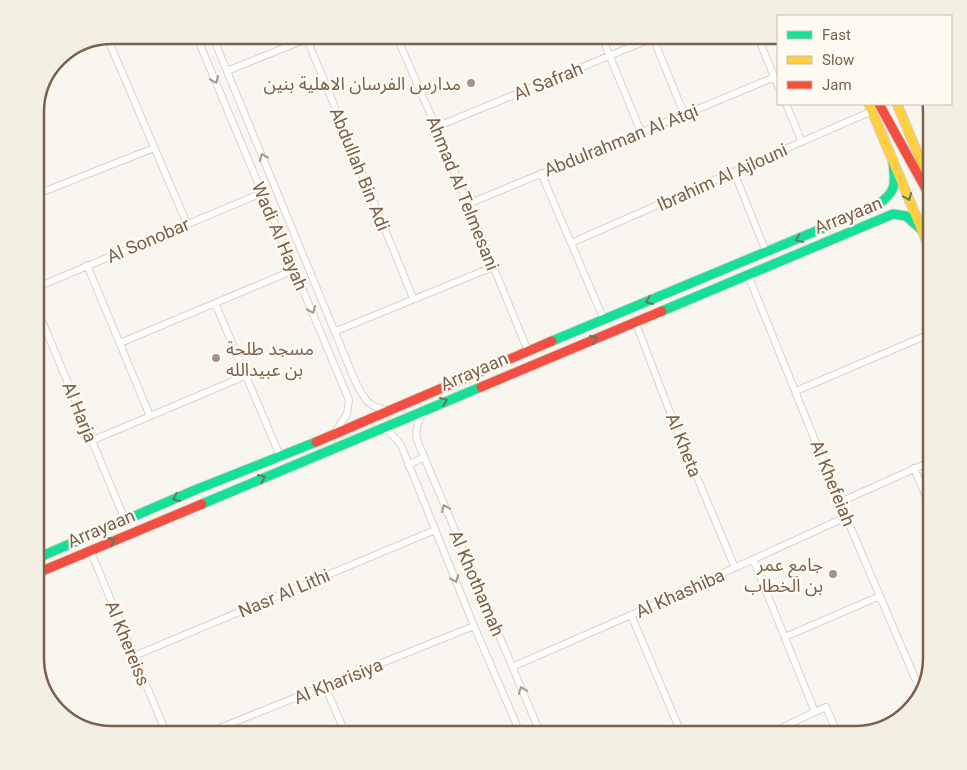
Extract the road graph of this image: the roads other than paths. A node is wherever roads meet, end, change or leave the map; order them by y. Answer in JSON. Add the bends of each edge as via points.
{"nodes":[{"id":1,"x":110,"y":44,"type":"edge"},
{"id":2,"x":200,"y":44,"type":"edge"},
{"id":3,"x":216,"y":44,"type":"edge"},
{"id":4,"x":294,"y":44,"type":"edge"},
{"id":5,"x":309,"y":44,"type":"edge"},
{"id":6,"x":400,"y":44,"type":"edge"},
{"id":7,"x":605,"y":44,"type":"edge"},
{"id":8,"x":639,"y":44,"type":"edge"},
{"id":9,"x":655,"y":44,"type":"edge"},
{"id":10,"x":761,"y":44,"type":"edge"},
{"id":11,"x":610,"y":56,"type":"junction"},
{"id":12,"x":227,"y":71,"type":"junction"},
{"id":13,"x":775,"y":77,"type":"junction"},
{"id":14,"x":777,"y":83,"type":"edge"},
{"id":15,"x":786,"y":105,"type":"edge"},
{"id":16,"x":881,"y":105,"type":"edge"},
{"id":17,"x":896,"y":105,"type":"edge"},
{"id":18,"x":870,"y":107,"type":"edge"},
{"id":19,"x":684,"y":114,"type":"junction"},
{"id":20,"x":436,"y":127,"type":"junction"},
{"id":21,"x":641,"y":132,"type":"junction"},
{"id":22,"x":802,"y":142,"type":"junction"},
{"id":23,"x":154,"y":148,"type":"junction"},
{"id":24,"x":893,"y":163,"type":"junction"},
{"id":25,"x":923,"y":167,"type":"edge"},
{"id":26,"x":734,"y":172,"type":"junction"},
{"id":27,"x":541,"y":173,"type":"junction"},
{"id":28,"x":923,"y":183,"type":"edge"},
{"id":29,"x":44,"y":192,"type":"edge"},
{"id":30,"x":262,"y":193,"type":"junction"},
{"id":31,"x":883,"y":201,"type":"junction"},
{"id":32,"x":468,"y":204,"type":"junction"},
{"id":33,"x":889,"y":215,"type":"junction"},
{"id":34,"x":187,"y":224,"type":"junction"},
{"id":35,"x":922,"y":230,"type":"joint"},
{"id":36,"x":571,"y":243,"type":"junction"},
{"id":37,"x":766,"y":252,"type":"junction"},
{"id":38,"x":87,"y":266,"type":"junction"},
{"id":39,"x":493,"y":266,"type":"junction"},
{"id":40,"x":294,"y":270,"type":"junction"},
{"id":41,"x":748,"y":275,"type":"junction"},
{"id":42,"x":44,"y":284,"type":"edge"},
{"id":43,"x":413,"y":298,"type":"junction"},
{"id":44,"x":215,"y":304,"type":"junction"},
{"id":45,"x":604,"y":320,"type":"junction"},
{"id":46,"x":635,"y":321,"type":"junction"},
{"id":47,"x":44,"y":326,"type":"edge"},
{"id":48,"x":336,"y":331,"type":"junction"},
{"id":49,"x":923,"y":337,"type":"edge"},
{"id":50,"x":120,"y":343,"type":"junction"},
{"id":51,"x":528,"y":351,"type":"junction"},
{"id":52,"x":352,"y":372,"type":"junction"},
{"id":53,"x":245,"y":376,"type":"junction"},
{"id":54,"x":340,"y":378,"type":"junction"},
{"id":55,"x":796,"y":391,"type":"junction"},
{"id":56,"x":428,"y":408,"type":"junction"},
{"id":57,"x":392,"y":411,"type":"junction"},
{"id":58,"x":150,"y":416,"type":"junction"},
{"id":59,"x":375,"y":430,"type":"junction"},
{"id":60,"x":333,"y":435,"type":"junction"},
{"id":61,"x":91,"y":441,"type":"junction"},
{"id":62,"x":280,"y":456,"type":"junction"},
{"id":63,"x":424,"y":457,"type":"junction"},
{"id":64,"x":923,"y":464,"type":"edge"},
{"id":65,"x":408,"y":465,"type":"junction"},
{"id":66,"x":914,"y":468,"type":"junction"},
{"id":67,"x":195,"y":490,"type":"junction"},
{"id":68,"x":923,"y":490,"type":"edge"},
{"id":69,"x":840,"y":502,"type":"junction"},
{"id":70,"x":200,"y":504,"type":"junction"},
{"id":71,"x":846,"y":517,"type":"junction"},
{"id":72,"x":125,"y":520,"type":"junction"},
{"id":73,"x":435,"y":530,"type":"junction"},
{"id":74,"x":90,"y":550,"type":"junction"},
{"id":75,"x":44,"y":555,"type":"edge"},
{"id":76,"x":753,"y":559,"type":"junction"},
{"id":77,"x":735,"y":568,"type":"junction"},
{"id":78,"x":44,"y":570,"type":"edge"},
{"id":79,"x":880,"y":596,"type":"junction"},
{"id":80,"x":631,"y":615,"type":"junction"},
{"id":81,"x":474,"y":626,"type":"junction"},
{"id":82,"x":784,"y":637,"type":"junction"},
{"id":83,"x":134,"y":656,"type":"junction"},
{"id":84,"x":512,"y":667,"type":"junction"},
{"id":85,"x":918,"y":685,"type":"edge"},
{"id":86,"x":326,"y":686,"type":"junction"},
{"id":87,"x":815,"y":712,"type":"junction"},
{"id":88,"x":163,"y":726,"type":"edge"},
{"id":89,"x":225,"y":726,"type":"edge"},
{"id":90,"x":342,"y":726,"type":"edge"},
{"id":91,"x":517,"y":726,"type":"edge"},
{"id":92,"x":536,"y":726,"type":"edge"},
{"id":93,"x":678,"y":726,"type":"edge"},
{"id":94,"x":785,"y":726,"type":"edge"},
{"id":95,"x":834,"y":726,"type":"edge"}],
"edges":[{"from":1,"to":23,"type":"street"},
{"from":2,"to":30,"type":"street","name":"Wadi Al Hayah","one_way":true},
{"from":3,"to":12,"type":"street","name":"Wadi Al Hayah"},
{"from":4,"to":12,"type":"street"},
{"from":5,"to":43,"type":"street","name":"Abdullah Bin Adi"},
{"from":6,"to":20,"type":"street","name":"Ahmad Al Telmesani"},
{"from":7,"to":11,"type":"street"},
{"from":8,"to":11,"type":"street","name":"Al Safrah"},
{"from":9,"to":19,"type":"street"},
{"from":10,"to":13,"type":"street"},
{"from":11,"to":20,"type":"street","name":"Al Safrah"},
{"from":11,"to":21,"type":"street"},
{"from":48,"to":12,"type":"street","name":"Wadi Al Hayah","one_way":true},
{"from":13,"to":14,"type":"street"},
{"from":13,"to":19,"type":"street","name":"Abdulrahman Al Atqi"},
{"from":15,"to":22,"type":"street"},
{"from":16,"to":28,"type":"main road"},
{"from":17,"to":25,"type":"main road"},
{"from":18,"to":22,"type":"street","name":"Ibrahim Al Ajlouni"},
{"from":18,"to":24,"type":"main road"},
{"from":19,"to":21,"type":"street","name":"Abdulrahman Al Atqi"},
{"from":20,"to":32,"type":"street","name":"Ahmad Al Telmesani"},
{"from":21,"to":27,"type":"street","name":"Abdulrahman Al Atqi"},
{"from":22,"to":26,"type":"street","name":"Ibrahim Al Ajlouni"},
{"from":23,"to":29,"type":"street"},
{"from":23,"to":34,"type":"street"},
{"from":24,"to":31,"type":"main road","name":"Arrayaan","via":[[896,185]]},
{"from":24,"to":35,"type":"main road","one_way":true},
{"from":26,"to":36,"type":"street","name":"Ibrahim Al Ajlouni"},
{"from":26,"to":37,"type":"street"},
{"from":27,"to":32,"type":"street","name":"Abdulrahman Al Atqi"},
{"from":27,"to":36,"type":"street"},
{"from":30,"to":34,"type":"street","name":"Al Sonobar"},
{"from":30,"to":40,"type":"street","name":"Wadi Al Hayah"},
{"from":31,"to":33,"type":"main road"},
{"from":31,"to":37,"type":"main road","name":"Arrayaan","one_way":true},
{"from":32,"to":39,"type":"street","name":"Ahmad Al Telmesani"},
{"from":33,"to":35,"type":"main road","name":"Arrayaan","via":[[901,213],[909,216]]},
{"from":33,"to":41,"type":"main road","name":"Arrayaan"},
{"from":34,"to":38,"type":"street","name":"Al Sonobar"},
{"from":36,"to":45,"type":"street"},
{"from":37,"to":45,"type":"main road","name":"Arrayaan","one_way":true},
{"from":38,"to":42,"type":"street","name":"Al Sonobar"},
{"from":38,"to":50,"type":"street"},
{"from":39,"to":43,"type":"street"},
{"from":39,"to":51,"type":"street","name":"Ahmad Al Telmesani"},
{"from":40,"to":44,"type":"street"},
{"from":40,"to":54,"type":"street","name":"Wadi Al Hayah","one_way":true},
{"from":41,"to":46,"type":"main road","name":"Arrayaan"},
{"from":41,"to":55,"type":"street","name":"Al Khefeiah"},
{"from":43,"to":48,"type":"street"},
{"from":44,"to":50,"type":"street"},
{"from":44,"to":53,"type":"street"},
{"from":45,"to":51,"type":"main road","name":"Arrayaan"},
{"from":56,"to":46,"type":"main road","name":"Arrayaan","one_way":true},
{"from":46,"to":77,"type":"street","name":"Al Kheta"},
{"from":47,"to":61,"type":"street","name":"Al Harja"},
{"from":48,"to":52,"type":"street","name":"Wadi Al Hayah"},
{"from":49,"to":55,"type":"street"},
{"from":50,"to":58,"type":"street"},
{"from":51,"to":57,"type":"main road","name":"Arrayaan"},
{"from":52,"to":54,"type":"street"},
{"from":52,"to":57,"type":"street","name":"Wadi Al Hayah","via":[[364,399],[372,406]]},
{"from":53,"to":58,"type":"street"},
{"from":53,"to":62,"type":"street"},
{"from":54,"to":60,"type":"street","name":"Wadi Al Hayah","via":[[349,400],[347,414]]},
{"from":55,"to":69,"type":"street","name":"Al Khefeiah"},
{"from":56,"to":59,"type":"main road","name":"Arrayaan"},
{"from":56,"to":63,"type":"street","name":"Al Khothamah","via":[[418,421],[416,430]]},
{"from":57,"to":60,"type":"main road","name":"Arrayaan"},
{"from":58,"to":61,"type":"street"},
{"from":59,"to":65,"type":"street","name":"Al Khothamah","via":[[388,430],[396,437]]},
{"from":70,"to":59,"type":"main road","name":"Arrayaan","one_way":true},
{"from":60,"to":62,"type":"main road","name":"Arrayaan"},
{"from":61,"to":72,"type":"street","name":"Al Harja"},
{"from":62,"to":67,"type":"main road","name":"Arrayaan"},
{"from":63,"to":65,"type":"street"},
{"from":84,"to":63,"type":"street","name":"Al Khothamah","one_way":true},
{"from":64,"to":66,"type":"street"},
{"from":65,"to":73,"type":"street","name":"Al Khothamah"},
{"from":66,"to":68,"type":"street"},
{"from":66,"to":69,"type":"street"},
{"from":67,"to":70,"type":"main road"},
{"from":67,"to":72,"type":"main road","name":"Arrayaan","one_way":true},
{"from":69,"to":71,"type":"street","name":"Al Khefeiah"},
{"from":74,"to":70,"type":"main road","name":"Arrayaan","one_way":true},
{"from":71,"to":76,"type":"street","name":"Al Khashiba"},
{"from":71,"to":79,"type":"street","name":"Al Khefeiah"},
{"from":72,"to":75,"type":"main road","name":"Arrayaan"},
{"from":73,"to":81,"type":"street","name":"Al Khothamah","one_way":true},
{"from":73,"to":83,"type":"street","name":"Nasr Al Lithi"},
{"from":74,"to":78,"type":"main road","name":"Arrayaan"},
{"from":74,"to":83,"type":"street","name":"Al Khereiss"},
{"from":76,"to":77,"type":"street","name":"Al Khashiba"},
{"from":76,"to":82,"type":"street"},
{"from":77,"to":80,"type":"street","name":"Al Khashiba"},
{"from":79,"to":82,"type":"street"},
{"from":79,"to":85,"type":"street","name":"Al Khefeiah"},
{"from":80,"to":84,"type":"street","name":"Al Khashiba"},
{"from":80,"to":93,"type":"street"},
{"from":81,"to":86,"type":"street","name":"Al Kharisiya"},
{"from":81,"to":91,"type":"street","name":"Al Khothamah"},
{"from":82,"to":87,"type":"street"},
{"from":83,"to":88,"type":"street","name":"Al Khereiss"},
{"from":92,"to":84,"type":"street","name":"Al Khothamah","one_way":true},
{"from":86,"to":89,"type":"street","name":"Al Kharisiya"},
{"from":86,"to":90,"type":"street"},
{"from":87,"to":94,"type":"street"},
{"from":87,"to":95,"type":"street","via":[[826,707]]}]}
